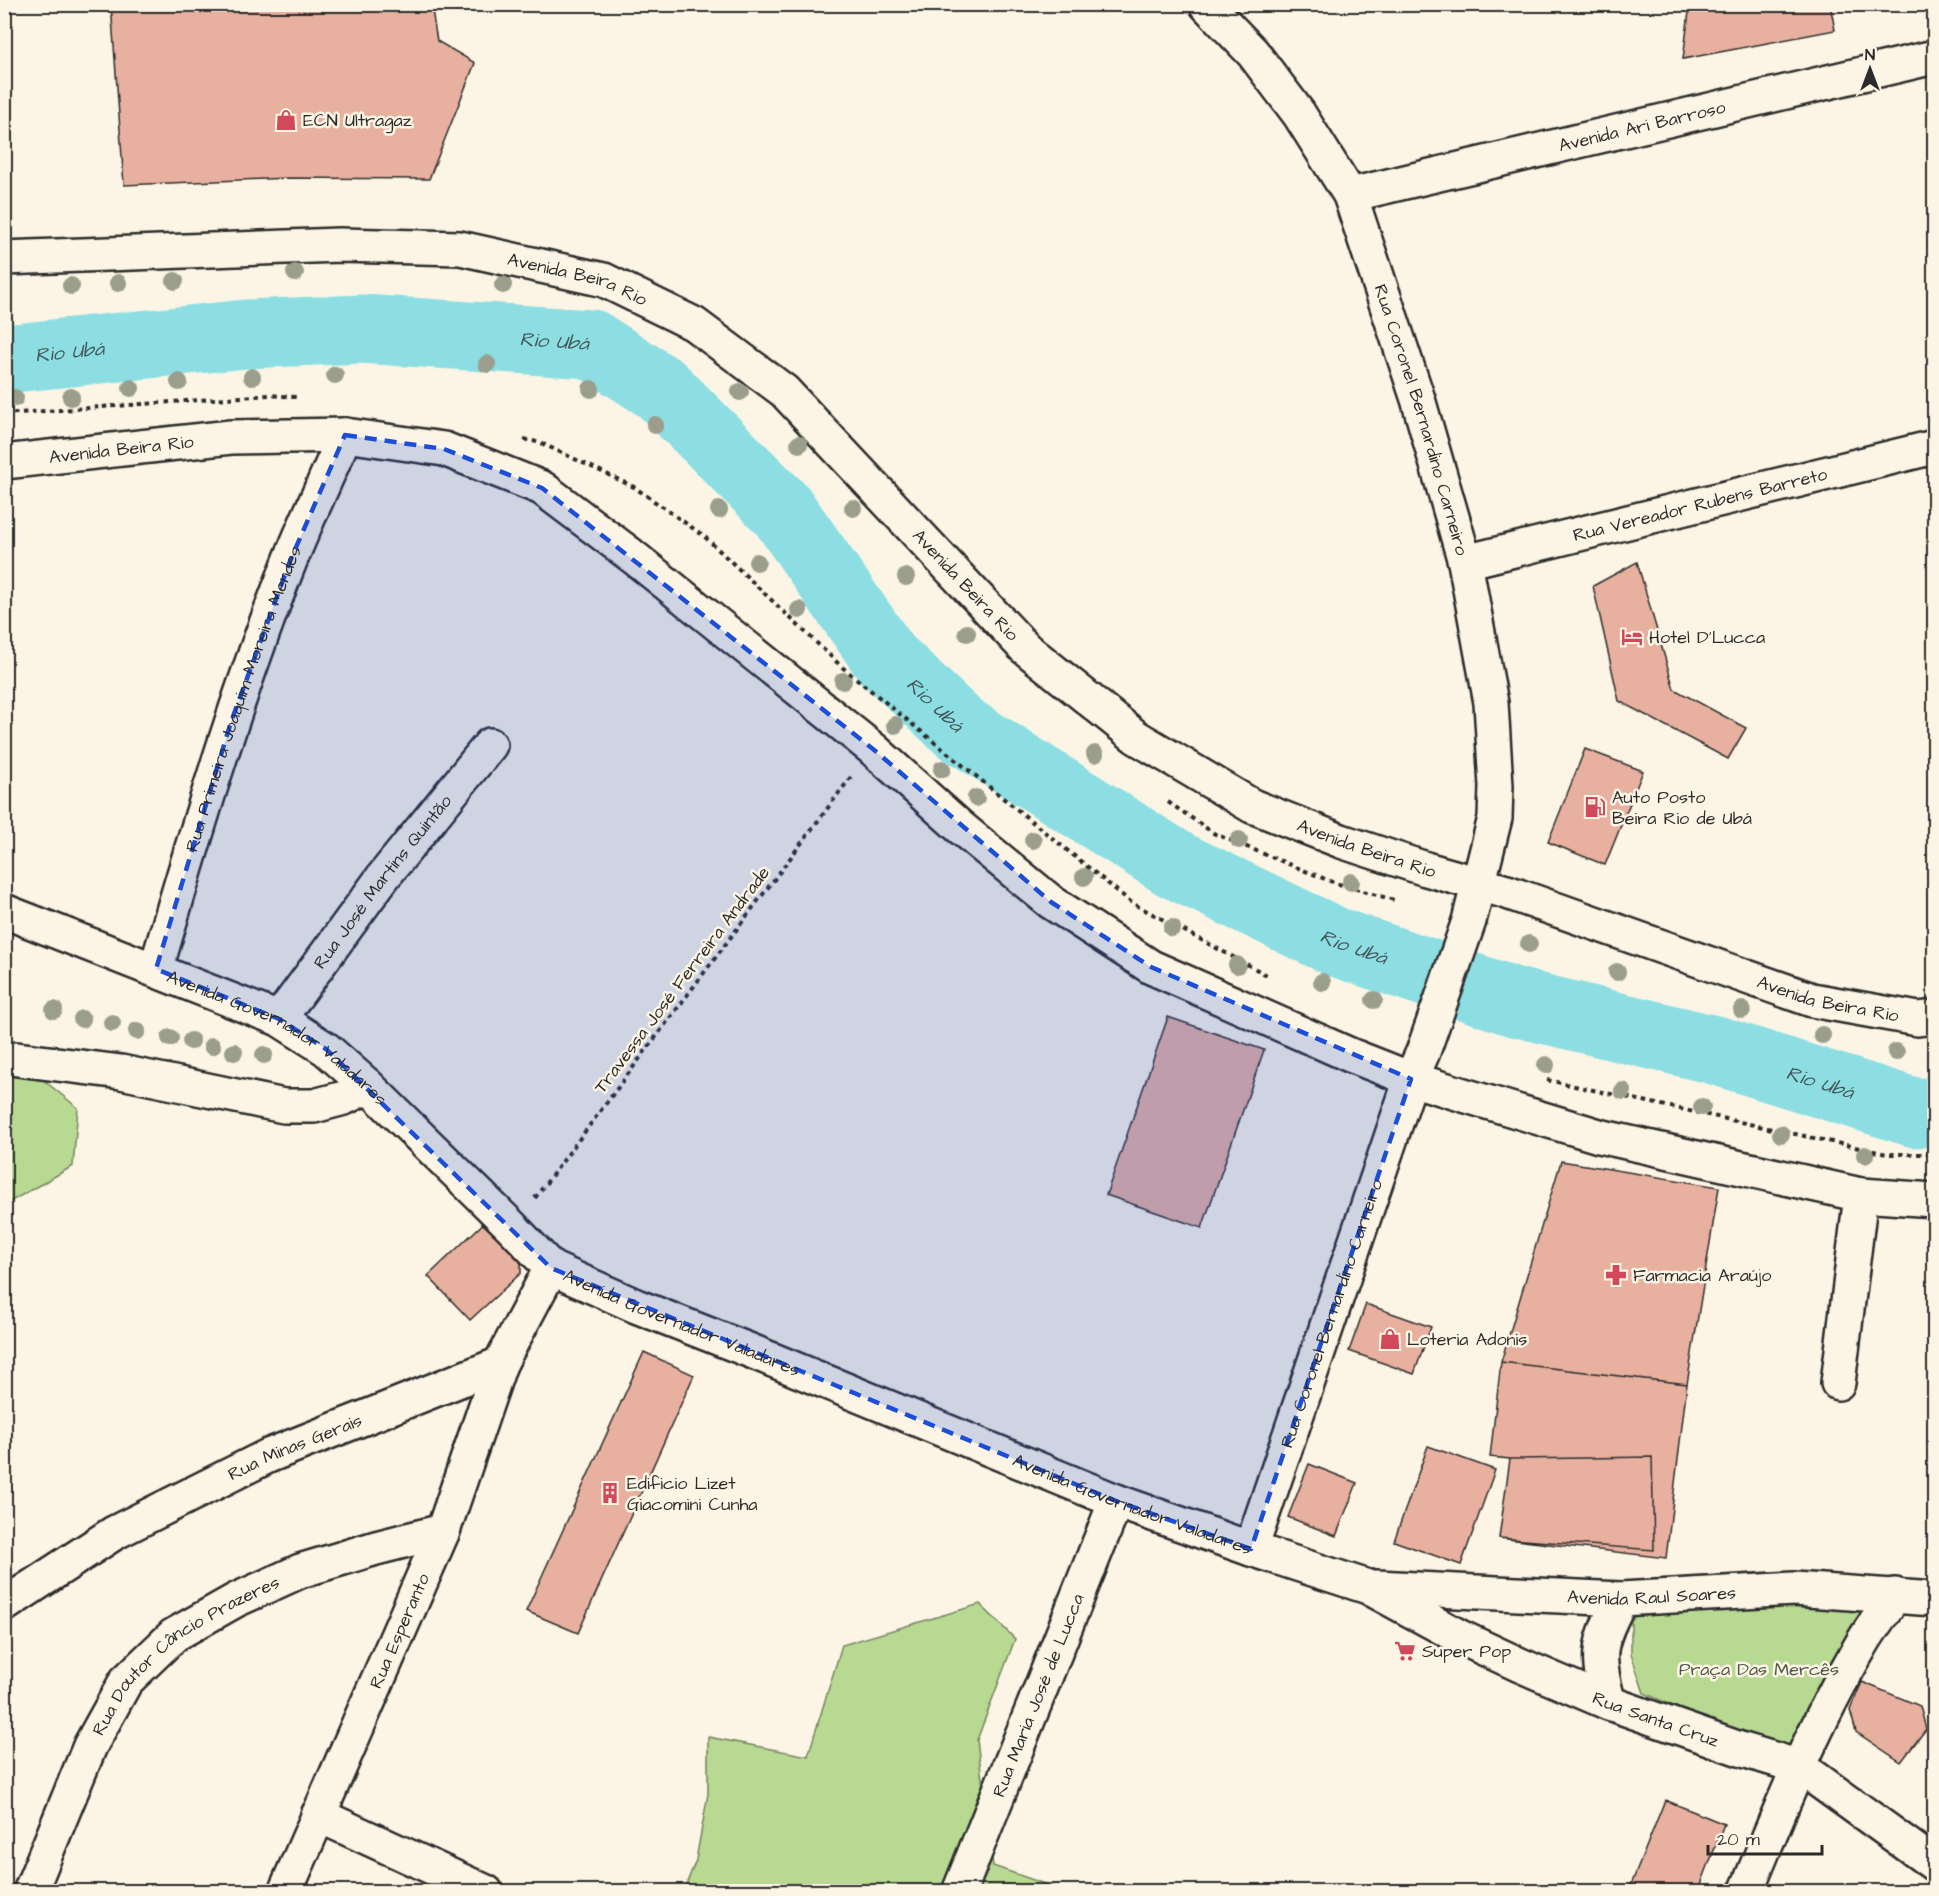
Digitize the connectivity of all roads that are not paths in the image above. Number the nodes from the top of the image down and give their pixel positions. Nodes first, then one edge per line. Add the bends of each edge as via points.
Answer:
1 (1206, 4) edge
2 (1935, 57) edge
3 (1350, 195) junction
4 (4, 258) edge
5 (345, 435) junction
6 (1935, 447) edge
7 (4, 462) edge
8 (1465, 562) junction
9 (489, 745) dead end
10 (1479, 884) junction
11 (4, 911) edge
12 (156, 969) junction
13 (1935, 1017) edge
14 (279, 1019) junction
15 (17, 1059) dead end
16 (1411, 1079) junction
17 (368, 1086) junction
18 (1861, 1195) junction
19 (1935, 1200) edge
20 (551, 1268) junction
21 (500, 1364) junction
22 (1838, 1383) dead end
23 (1116, 1501) junction
24 (442, 1531) junction
25 (1251, 1548) junction
26 (1368, 1587) junction
27 (1895, 1595) junction
28 (1621, 1599) junction
29 (1935, 1599) edge
30 (4, 1605) edge
31 (1610, 1703) junction
32 (1800, 1767) junction
33 (318, 1815) junction
34 (1935, 1864) edge
35 (30, 1892) edge
36 (285, 1892) edge
37 (486, 1892) edge
38 (959, 1892) edge
39 (1746, 1892) edge

1 - 3 street, Rua Coronel Bernardino Carneiro via 1253,53 1299,114
2 - 3 street, Avenida Ari Barroso
3 - 8 street, Rua Coronel Bernardino Carneiro via 1418,399
4 - 10 street, Avenida Beira Rio via 339,245 460,248 604,280 694,324 784,391 1025,648 1136,737 1252,806 1341,841
5 - 7 street, Avenida Beira Rio via 231,437
5 - 12 street, Rua Primeira Joaquim Moreira Mendes via 290,561 231,722
5 - 16 street, Avenida Beira Rio via 444,449 542,488 873,749 1051,902 1151,967
6 - 8 street, Rua Vereador Rubens Barreto
8 - 10 street, Rua Coronel Bernardino Carneiro via 1491,703 1496,786 1495,818
9 - 14 street, Rua José Martins Quintão via 383,877
10 - 13 street, Avenida Beira Rio via 1812,1000 1918,1019
10 - 16 street, Rua Coronel Bernardino Carneiro
11 - 12 street, Avenida Governador Valadares
12 - 14 street, Avenida Governador Valadares
14 - 17 street, Avenida Governador Valadares via 326,1049
15 - 17 street via 121,1072 284,1106 314,1106
16 - 18 street, Avenida Beira Rio via 1599,1136
16 - 25 street, Rua Coronel Bernardino Carneiro
17 - 20 street, Avenida Governador Valadares
18 - 19 street, Avenida Beira Rio
18 - 22 street
20 - 21 street
20 - 23 street, Avenida Governador Valadares
21 - 24 street, Rua Esperanto
21 - 30 street, Rua Minas Gerais via 268,1456 114,1533
23 - 25 street, Avenida Governador Valadares
23 - 38 street, Rua Maria José de Lucca
24 - 33 street, Rua Esperanto
24 - 35 street, Rua Doutor Câncio Prazeres via 300,1571 236,1600 174,1635 126,1681 90,1746
25 - 26 street, Avenida Governador Valadares
26 - 28 street, Avenida Raul Soares
26 - 31 street, Rua Santa Cruz via 1460,1637
27 - 28 street, Avenida Raul Soares via 1794,1589
27 - 29 street, Avenida Raul Soares
27 - 32 street via 1859,1647
28 - 31 street via 1599,1651 1600,1673
31 - 32 street, Rua Santa Cruz
32 - 34 street, Rua Santa Cruz
32 - 39 street
33 - 36 street, Rua Esperanto
33 - 37 street

